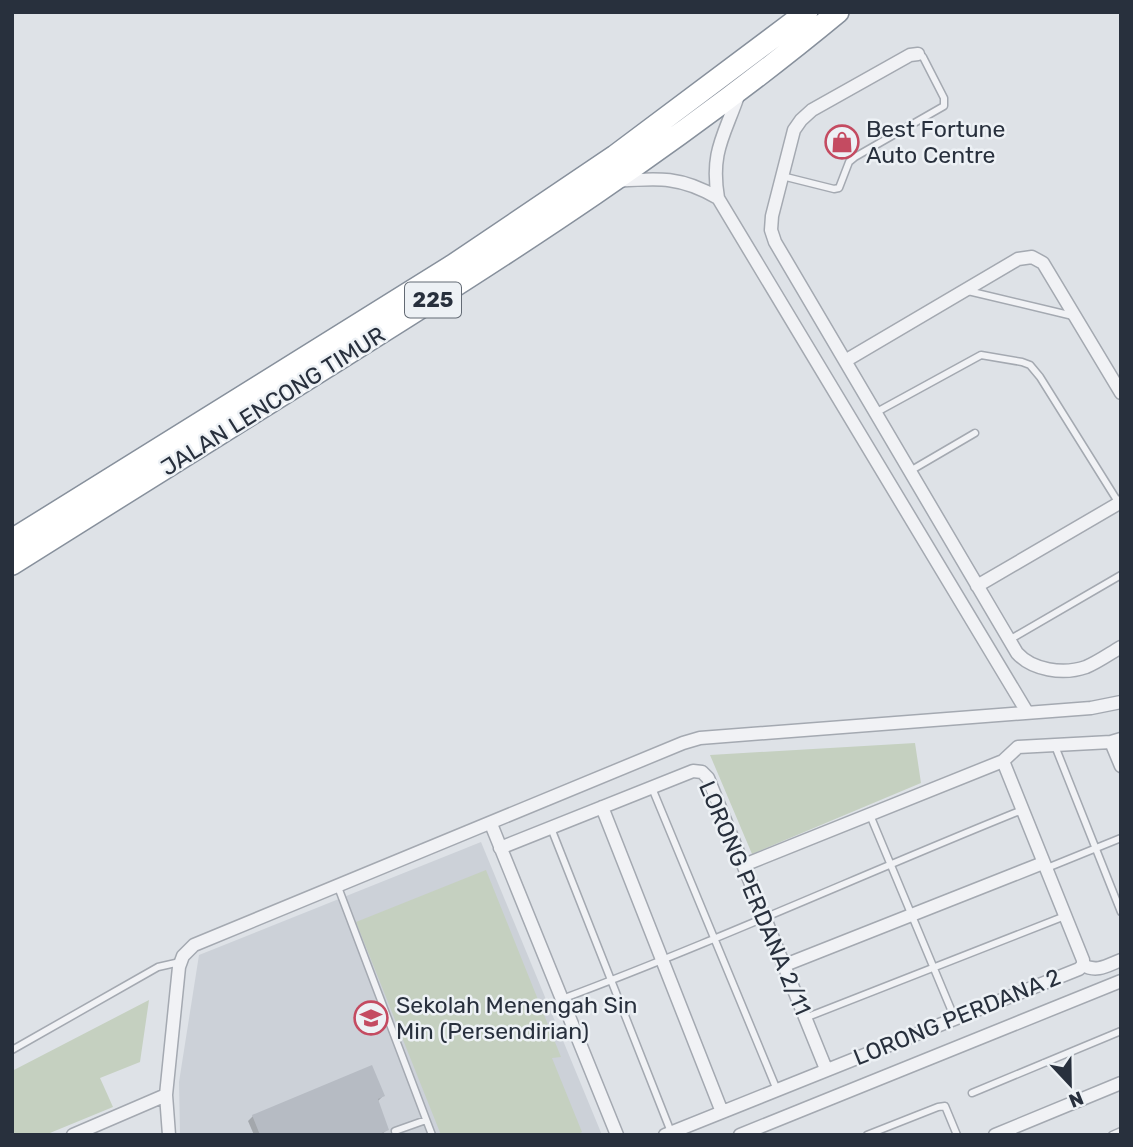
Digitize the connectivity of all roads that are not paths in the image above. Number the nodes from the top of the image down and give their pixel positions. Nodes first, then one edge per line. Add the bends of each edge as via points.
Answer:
1 (807, 12) edge
2 (838, 12) edge
3 (918, 54) joint
4 (740, 90) junction
5 (782, 176) junction
6 (615, 182) junction
7 (718, 198) junction
8 (966, 290) junction
9 (1075, 317) junction
10 (845, 361) junction
11 (1121, 393) edge
12 (875, 413) junction
13 (975, 433) dead end
14 (910, 471) junction
15 (891, 482) junction
16 (1120, 504) edge
17 (12, 540) edge
18 (12, 564) edge
19 (1121, 575) edge
20 (977, 586) junction
21 (1009, 640) junction
22 (1121, 647) edge
23 (1121, 702) edge
24 (1027, 712) junction
25 (1116, 740) edge
26 (1055, 746) junction
27 (1003, 761) junction
28 (1121, 766) edge
29 (652, 787) junction
30 (602, 807) junction
31 (1022, 810) junction
32 (870, 814) junction
33 (491, 824) junction
34 (550, 828) junction
35 (1121, 838) edge
36 (500, 848) junction
37 (1096, 848) junction
38 (891, 863) junction
39 (744, 865) junction
40 (1044, 866) junction
41 (338, 887) junction
42 (1121, 912) edge
43 (912, 915) junction
44 (1065, 916) junction
45 (765, 917) junction
46 (713, 939) junction
47 (662, 960) junction
48 (1121, 960) edge
49 (180, 962) junction
50 (785, 965) junction
51 (1083, 965) junction
52 (934, 968) junction
53 (610, 981) junction
54 (1121, 981) edge
55 (562, 999) junction
56 (805, 1018) junction
57 (955, 1019) junction
58 (1121, 1031) edge
59 (12, 1050) edge
60 (826, 1069) junction
61 (1121, 1083) edge
62 (777, 1090) junction
63 (972, 1093) dead end
64 (166, 1095) junction
65 (722, 1112) junction
66 (426, 1120) junction
67 (1121, 1131) edge
68 (396, 1133) edge
69 (614, 1134) edge
70 (668, 1134) edge
71 (73, 1135) edge
72 (169, 1135) edge
73 (387, 1135) edge
74 (432, 1135) edge
75 (740, 1135) edge
76 (867, 1135) edge
77 (957, 1135) edge
78 (995, 1135) edge
79 (1112, 1135) edge

1 - 17 highway, JALAN LENCONG TIMUR / 225 via 615,156 452,266
2 - 4 highway, JALAN LENCONG TIMUR / 225
3 - 5 street via 812,110 794,130
3 - 5 lane via 944,97 944,106 855,157 839,188
4 - 6 highway, JALAN LENCONG TIMUR / 225
4 - 7 street via 716,155
5 - 10 street via 772,216 775,242
6 - 7 street via 672,180 697,186
6 - 18 highway, JALAN LENCONG TIMUR / 225
7 - 15 street
8 - 9 lane
8 - 9 street via 1018,260 1032,257 1043,263
8 - 10 street
9 - 11 street
10 - 12 street
12 - 14 street
12 - 16 lane via 981,355 1022,362 1040,377
13 - 14 lane
14 - 15 street
14 - 20 street
15 - 24 street
16 - 20 street
19 - 21 lane
20 - 21 street
21 - 22 street via 1025,662 1059,669 1083,668
23 - 24 street
24 - 33 street via 700,738
25 - 26 street
25 - 28 street
26 - 27 street via 1018,747
26 - 37 lane
27 - 31 street, LORONG PERDANA 2
27 - 32 street
29 - 30 street, LORONG PERDANA 2/11
29 - 39 street, LORONG PERDANA 2/11 via 693,771 702,772
29 - 46 lane
30 - 34 street, LORONG PERDANA 2/11
30 - 47 street
31 - 38 lane
31 - 40 street, LORONG PERDANA 2
32 - 38 lane
32 - 39 street
33 - 36 street
33 - 41 street
34 - 36 street, LORONG PERDANA 2/11
34 - 53 lane
35 - 37 lane
36 - 55 street
37 - 40 lane
37 - 42 lane
38 - 43 lane
38 - 45 lane
39 - 45 street, LORONG PERDANA 2/11
40 - 43 street
40 - 44 street, LORONG PERDANA 2
41 - 49 street via 194,945
41 - 66 lane
43 - 50 street
43 - 52 lane
44 - 51 street, LORONG PERDANA 2
44 - 52 lane
45 - 46 lane
45 - 50 street, LORONG PERDANA 2/11
46 - 47 lane
46 - 62 lane
47 - 53 lane
47 - 65 street
48 - 51 street via 1100,969
49 - 59 lane via 158,967
49 - 64 street
50 - 56 street, LORONG PERDANA 2/11
51 - 57 street, LORONG PERDANA 2
52 - 56 lane
52 - 57 lane
53 - 55 lane
53 - 70 lane
54 - 75 street
55 - 69 street
56 - 60 street, LORONG PERDANA 2/11
57 - 60 street, LORONG PERDANA 2
58 - 63 lane
60 - 62 street, LORONG PERDANA 2
61 - 78 street
62 - 65 street, LORONG PERDANA 2
64 - 71 street
64 - 72 street
65 - 70 street, LORONG PERDANA 2
66 - 68 lane
66 - 74 lane
67 - 79 lane
68 - 73 lane
76 - 77 lane via 945,1106

